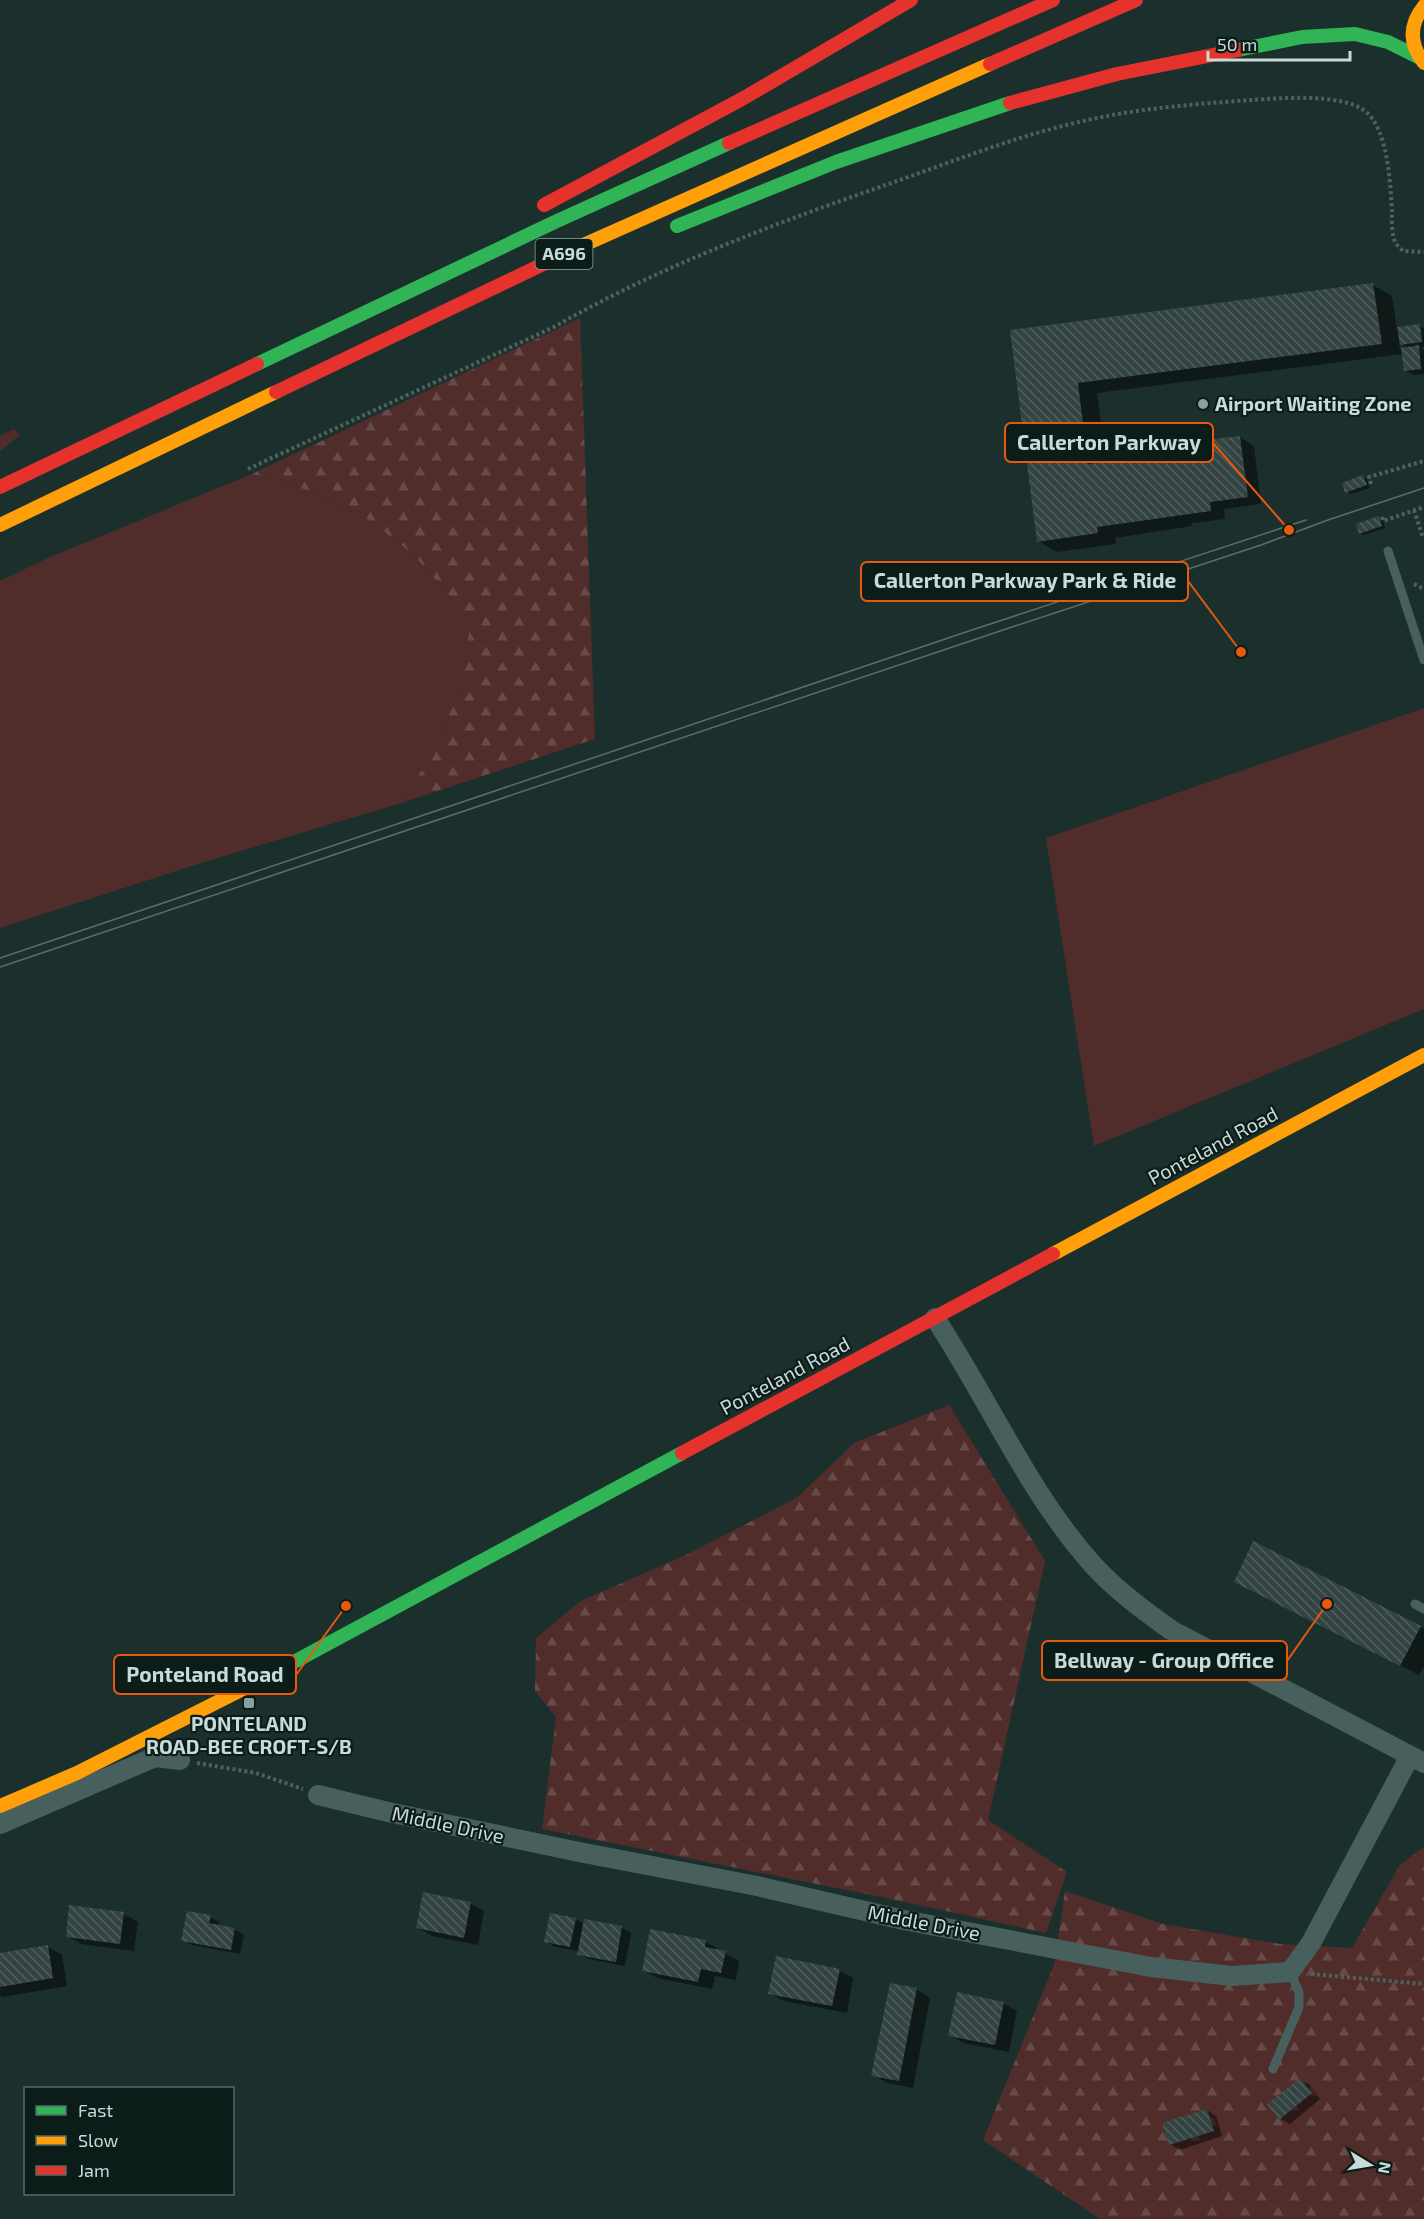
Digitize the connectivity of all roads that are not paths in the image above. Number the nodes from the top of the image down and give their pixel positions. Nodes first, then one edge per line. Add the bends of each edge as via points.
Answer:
1 (911, 0) edge
2 (1053, 0) edge
3 (1136, 0) edge
4 (1424, 6) edge
5 (1422, 61) edge
6 (534, 211) dead end
7 (663, 232) dead end
8 (354, 302) dead end
9 (477, 312) dead end
10 (332, 365) junction
11 (213, 385) junction
12 (0, 487) edge
13 (0, 525) edge
14 (1388, 551) dead end
15 (1424, 660) edge
16 (1424, 1055) edge
17 (935, 1318) junction
18 (1417, 1759) edge
19 (180, 1760) road end
20 (318, 1794) road end
21 (0, 1806) edge
22 (0, 1824) edge
23 (1290, 1972) junction
24 (1274, 2069) dead end

1 - 6 main road via 742,99
2 - 11 main road, A696 via 557,221
3 - 10 main road, A696 via 572,250
4 - 5 main road via 1416,16 1411,37
5 - 7 main road via 1388,42 1355,34 1302,37 1117,74 1003,105 836,162
8 - 11 main road
9 - 10 main road
10 - 13 main road, A696
11 - 12 main road, A696
14 - 15 lane
16 - 17 main road, Ponteland Road
17 - 18 street via 1045,1504 1094,1566 1134,1604 1171,1630
17 - 21 main road, Ponteland Road via 232,1695 77,1773
18 - 23 street
19 - 22 street via 155,1757
20 - 23 street, Middle Drive via 904,1920 1151,1967 1232,1976
23 - 24 lane via 1299,1992 1299,2007

